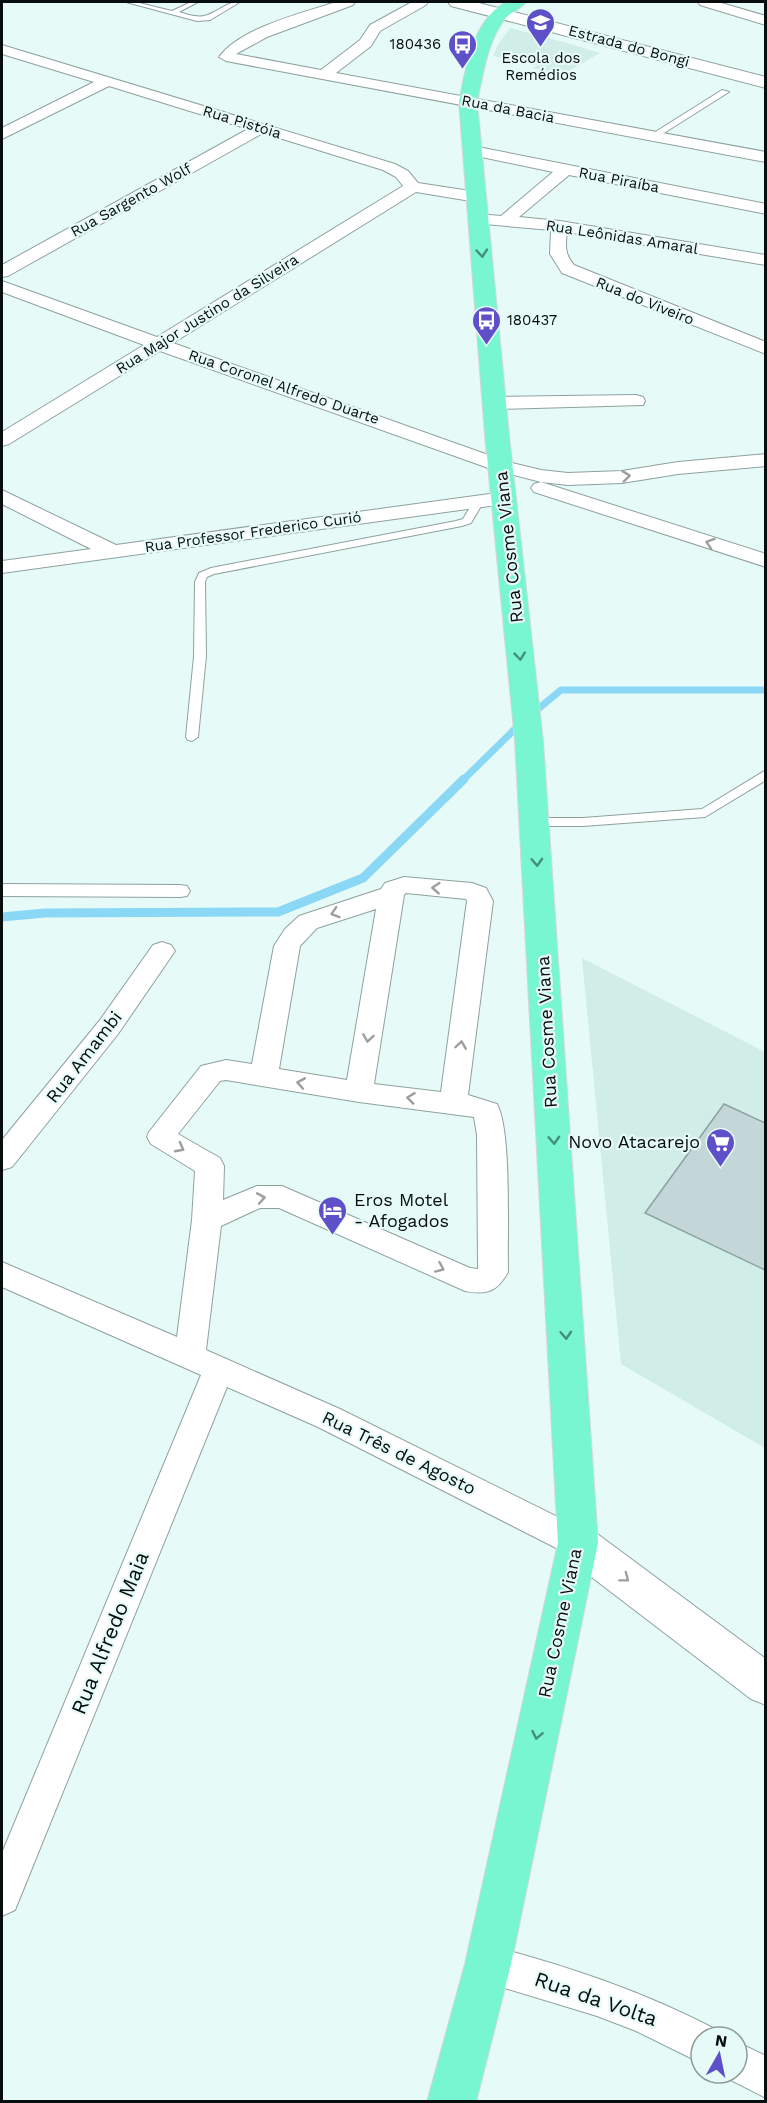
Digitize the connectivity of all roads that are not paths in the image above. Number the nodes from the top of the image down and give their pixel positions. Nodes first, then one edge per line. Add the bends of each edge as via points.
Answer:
1 (129, 2) edge
2 (154, 2) edge
3 (195, 2) edge
4 (237, 2) edge
5 (348, 2) edge
6 (421, 2) edge
7 (457, 2) edge
8 (705, 2) edge
9 (146, 6) junction
10 (509, 7) edge
11 (172, 12) junction
12 (765, 21) edge
13 (2, 49) edge
14 (322, 76) junction
15 (108, 81) junction
16 (765, 83) edge
17 (724, 92) dead end
18 (468, 102) junction
19 (261, 128) junction
20 (2, 134) edge
21 (653, 136) junction
22 (473, 151) junction
23 (765, 157) edge
24 (566, 169) junction
25 (412, 186) junction
26 (478, 208) junction
27 (765, 209) edge
28 (506, 220) junction
29 (560, 226) junction
30 (765, 260) edge
31 (2, 272) edge
32 (2, 286) edge
33 (159, 344) junction
34 (765, 349) edge
35 (636, 401) dead end
36 (495, 403) junction
37 (2, 440) edge
38 (765, 460) edge
39 (502, 481) junction
40 (561, 485) junction
41 (2, 496) edge
42 (479, 501) junction
43 (112, 551) junction
44 (765, 561) edge
45 (2, 567) edge
46 (192, 737) dead end
47 (765, 774) edge
48 (535, 822) junction
49 (2, 890) edge
50 (180, 891) dead end
51 (391, 895) junction
52 (162, 951) dead end
53 (264, 1076) junction
54 (359, 1092) junction
55 (453, 1103) junction
56 (2, 1159) edge
57 (207, 1220) junction
58 (2, 1274) edge
59 (205, 1362) junction
60 (578, 1543) junction
61 (765, 1685) edge
62 (2, 1897) edge
63 (488, 1964) junction
64 (689, 2036) edge
65 (749, 2069) edge
66 (765, 2078) edge
67 (451, 2102) edge

1 - 9 lane
2 - 9 lane
3 - 11 lane
4 - 11 lane via 202,19
5 - 14 street, Rua da Bacia via 282,25 226,56
6 - 14 street via 375,28 366,43
7 - 10 main road, Estrada do Bongi
8 - 12 street
9 - 11 lane
10 - 16 main road, Estrada do Bongi
10 - 18 main road, Rua Cosme Viana via 477,59
13 - 15 street, Rua Pistóia
14 - 18 street, Rua da Bacia
15 - 19 street, Rua Pistóia
15 - 20 street
17 - 21 lane
18 - 21 street, Rua da Bacia
18 - 22 main road, Rua Cosme Viana
19 - 25 street, Rua Pistóia via 389,167
19 - 31 street, Rua Sargento Wolf
21 - 23 street, Rua da Bacia
22 - 24 street, Rua Piraíba
22 - 26 main road, Rua Cosme Viana
24 - 27 street, Rua Piraíba
24 - 28 street
25 - 26 street
25 - 33 street, Rua Major Justino da Silveira
26 - 28 street, Rua Leônidas Amaral
26 -> 36 main road, Rua Cosme Viana
28 - 29 street, Rua Leônidas Amaral
29 - 30 street, Rua Leônidas Amaral
29 - 34 street, Rua do Viveiro via 555,249 568,268
32 - 33 street, Rua Coronel Alfredo Duarte
33 - 37 street, Rua Major Justino da Silveira
33 - 39 street, Rua Coronel Alfredo Duarte via 447,445
35 - 36 street
36 - 39 main road, Rua Cosme Viana
40 -> 38 street, Rua Professor Frederico Curió
39 - 40 street, Rua Professor Frederico Curió
39 - 42 street, Rua Professor Frederico Curió
39 -> 48 main road, Rua Cosme Viana
44 -> 40 street
41 - 43 street
42 - 43 street, Rua Professor Frederico Curió
42 - 46 lane via 467,521 458,525 203,575
43 - 45 street, Rua Professor Frederico Curió
47 - 48 lane via 705,813
48 -> 60 main road, Rua Cosme Viana
49 - 50 street
51 -> 53 street via 308,922 294,935 287,946
51 -> 54 street
55 -> 51 street via 480,901 472,891 404,885
52 - 56 street, Rua Amambi via 109,1027
54 -> 53 street
53 -> 57 street, Rua Alfredo Maia via 226,1070 211,1073 162,1132 164,1140 210,1166
55 -> 54 street
57 -> 55 street via 257,1197 282,1197 465,1279 490,1279 491,1135 487,1111
57 - 59 street, Rua Alfredo Maia
58 - 59 street, Rua Três de Agosto
59 - 60 street, Rua Três de Agosto via 329,1418
59 - 62 street, Rua Alfredo Maia
60 -> 61 main road, Rua Três de Agosto
60 -> 63 main road, Rua Cosme Viana
63 - 64 street, Rua da Volta via 576,1988
63 - 67 main road, Rua Cosme Viana
65 - 66 street

